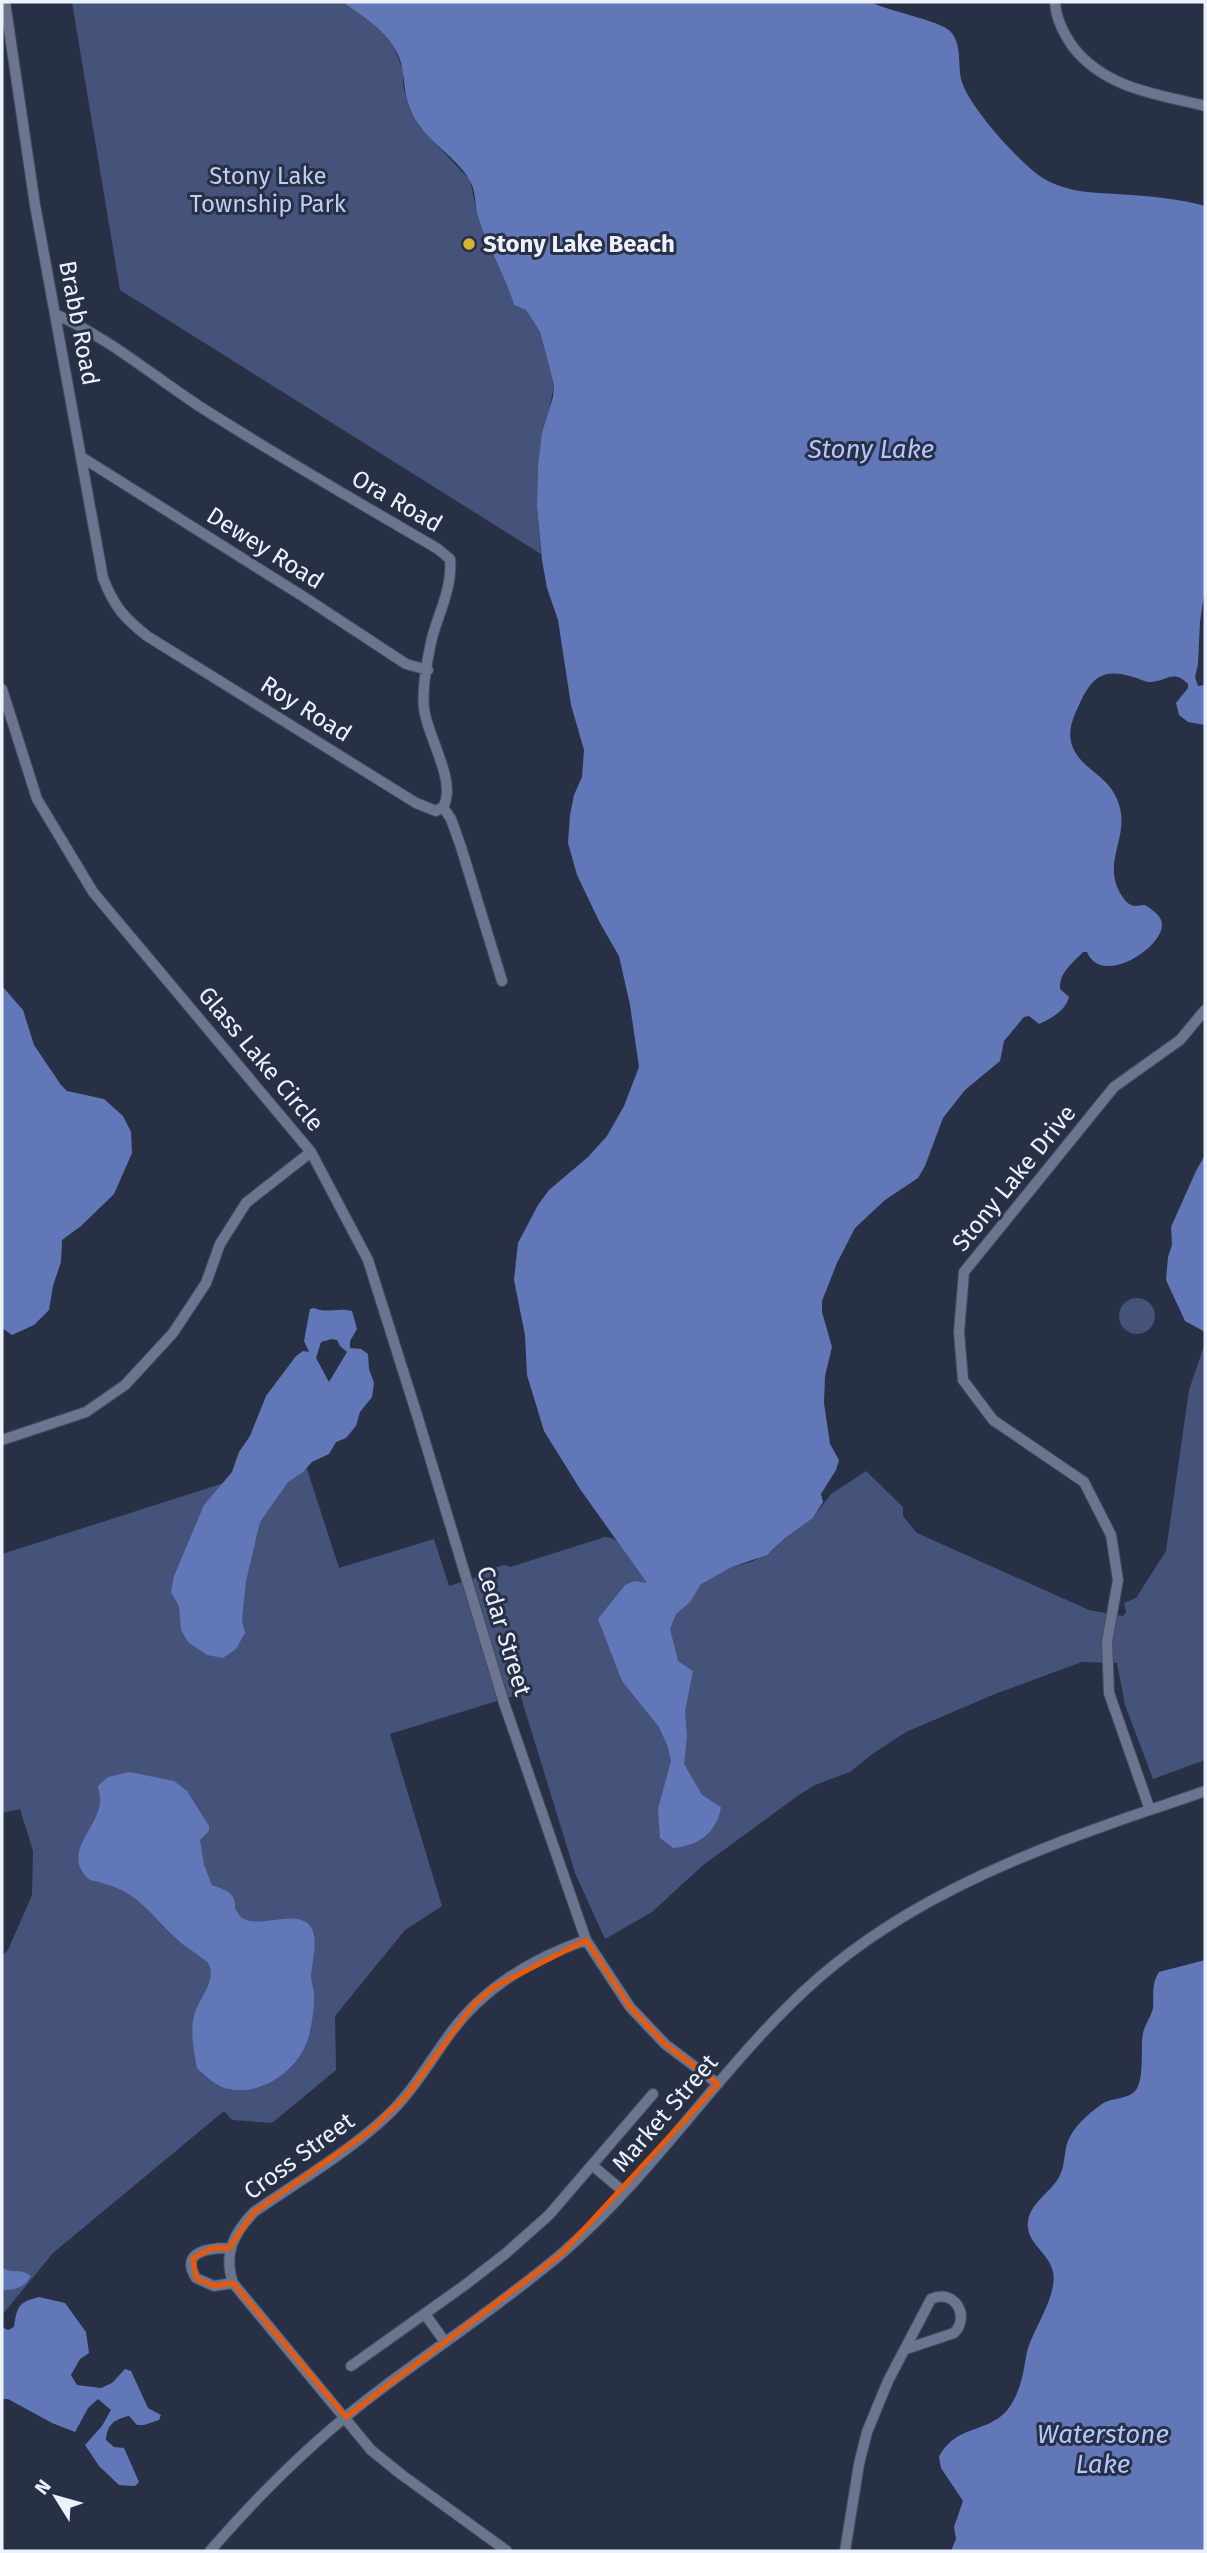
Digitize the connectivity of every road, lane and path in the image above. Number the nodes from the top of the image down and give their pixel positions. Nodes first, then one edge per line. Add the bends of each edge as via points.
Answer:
1 (5, 2) edge
2 (1055, 2) edge
3 (1205, 106) edge
4 (55, 314) junction
5 (83, 458) junction
6 (147, 636) joint
7 (428, 670) junction
8 (2, 689) edge
9 (443, 807) junction
10 (502, 981) dead end
11 (1205, 1010) edge
12 (311, 1152) junction
13 (2, 1440) edge
14 (1205, 1791) edge
15 (1150, 1810) junction
16 (586, 1940) junction
17 (718, 2084) junction
18 (653, 2094) dead end
19 (592, 2165) junction
20 (624, 2192) junction
21 (229, 2249) junction
22 (233, 2283) junction
23 (425, 2314) junction
24 (445, 2342) junction
25 (906, 2349) junction
26 (351, 2366) dead end
27 (346, 2417) junction
28 (210, 2551) edge
29 (507, 2551) edge
30 (845, 2551) edge

1 - 4 street, Brabb Road
2 - 3 street via 1063,34 1082,58 1113,80
4 - 5 street, Brabb Road
4 - 7 street, Ora Road via 80,325 201,407 450,559 452,573 431,640
5 - 6 street, Brabb Road via 103,578 120,612
5 - 7 street, Dewey Road via 397,659
6 - 9 street, Roy Road via 416,803 436,811
7 - 9 street, Ora Road via 424,709 441,762 447,794
8 - 12 street, Glass Lake Circle via 37,799 93,892
9 - 10 street, Ora Road via 461,847
11 - 15 street, Stony Lake Drive via 1180,1040 1114,1087 964,1272 959,1332 963,1380 993,1420 1084,1482 1111,1535 1118,1580 1107,1642 1109,1693
12 - 13 street, Glass Lake Circle via 246,1203 220,1244 206,1283 173,1334 125,1385 86,1412
12 - 16 street, Cedar Street via 368,1260 504,1703
14 - 15 street, Market Street
15 - 17 street, Market Street via 986,1872 888,1927 804,1992
16 - 17 street, Cedar Street via 630,2007 665,2044
16 - 21 street, Cross Street via 524,1968 473,2005 392,2111 254,2212
17 - 20 street, Market Street
18 - 19 street
19 - 20 street
19 - 23 street via 549,2215
20 - 24 street, Market Street via 561,2253
21 - 22 street
21 - 22 street via 197,2253 192,2267 196,2278 214,2286
22 - 27 street
23 - 24 street
23 - 26 street
24 - 27 street, Market Street
25 - 25 street via 931,2299 941,2295 957,2304 961,2311 954,2333
25 - 30 street via 867,2432
27 - 28 street, Market Street via 283,2472
27 - 29 street via 370,2450

